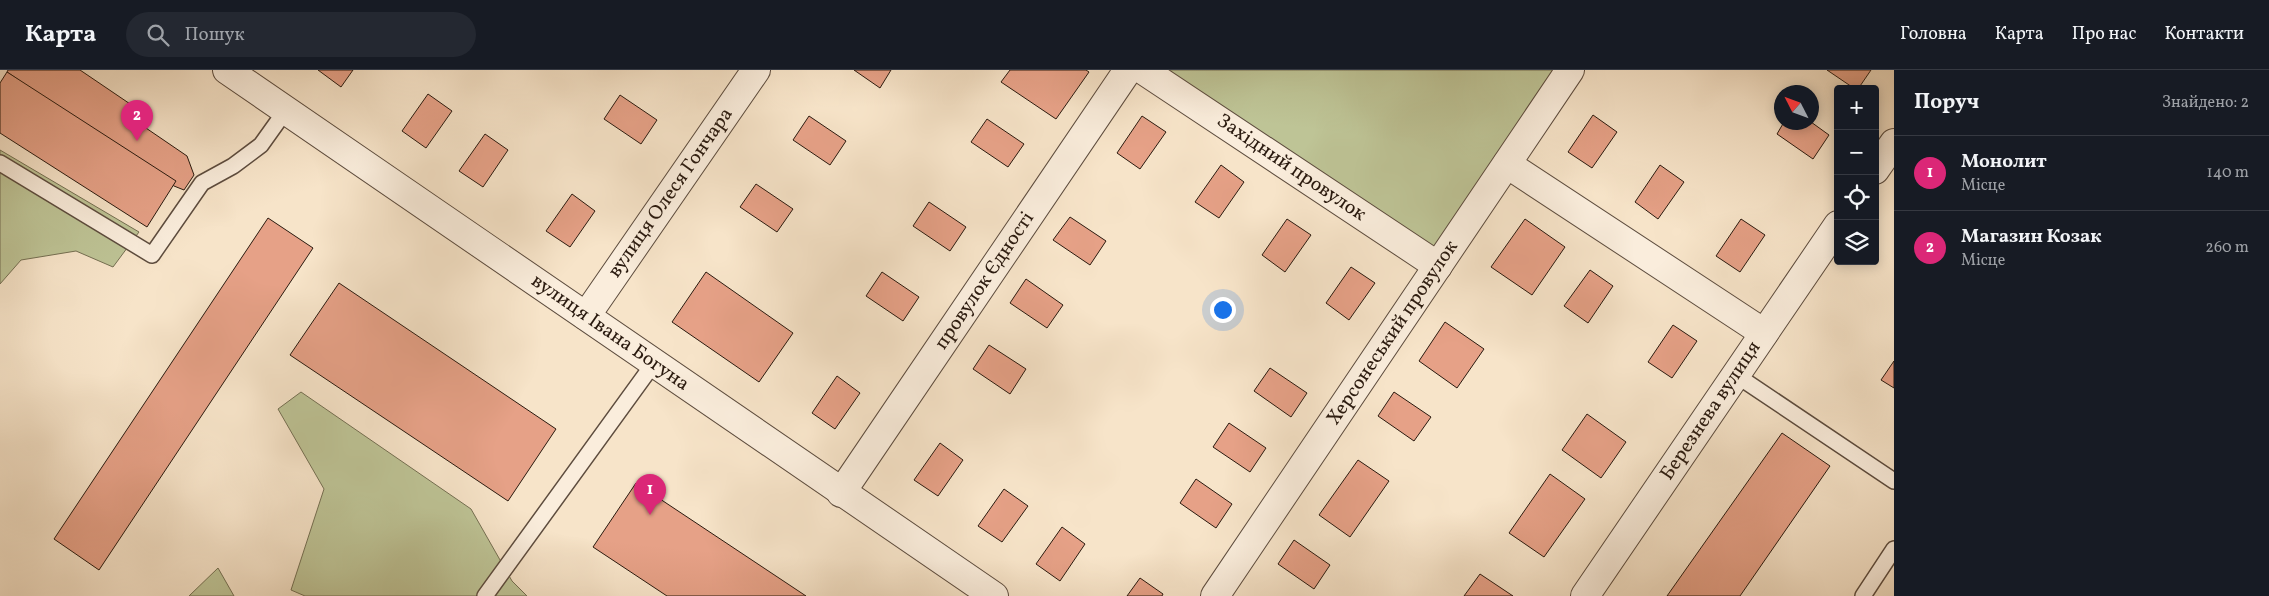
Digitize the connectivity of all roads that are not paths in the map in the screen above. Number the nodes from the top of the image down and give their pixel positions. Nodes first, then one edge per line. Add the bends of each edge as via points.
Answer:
1 (756, 70) edge
2 (1128, 70) edge
3 (1143, 70) edge
4 (1570, 70) edge
5 (245, 75) edge
6 (286, 110) junction
7 (1894, 143) edge
8 (0, 163) edge
9 (1507, 164) junction
10 (1879, 164) edge
11 (1834, 231) edge
12 (1438, 266) junction
13 (586, 316) junction
14 (1764, 333) junction
15 (654, 363) junction
16 (1736, 375) junction
17 (1894, 481) edge
18 (841, 493) junction
19 (1894, 549) edge
20 (485, 596) edge
21 (994, 596) edge
22 (1215, 596) edge
23 (1584, 596) edge
24 (1863, 596) edge

1 - 13 street, вулиця Олеся Гончара
2 - 18 street, провулок Єдності
3 - 12 street, Західний провулок
4 - 9 street, Херсонеський провулок
5 - 6 street, вулиця Івана Богуна
6 - 8 lane via 261,145 202,183 152,255
6 - 13 street, вулиця Івана Богуна
7 - 10 street
9 - 12 street, Херсонеський провулок
9 - 14 street
11 - 14 street, Березнева вулиця
12 - 22 street, Херсонеський провулок
13 - 15 street, вулиця Івана Богуна
14 - 16 street, Березнева вулиця
15 - 18 street, вулиця Івана Богуна
15 - 20 lane
16 - 17 lane
16 - 23 street, Березнева вулиця
18 - 21 street, вулиця Івана Богуна
19 - 24 lane

